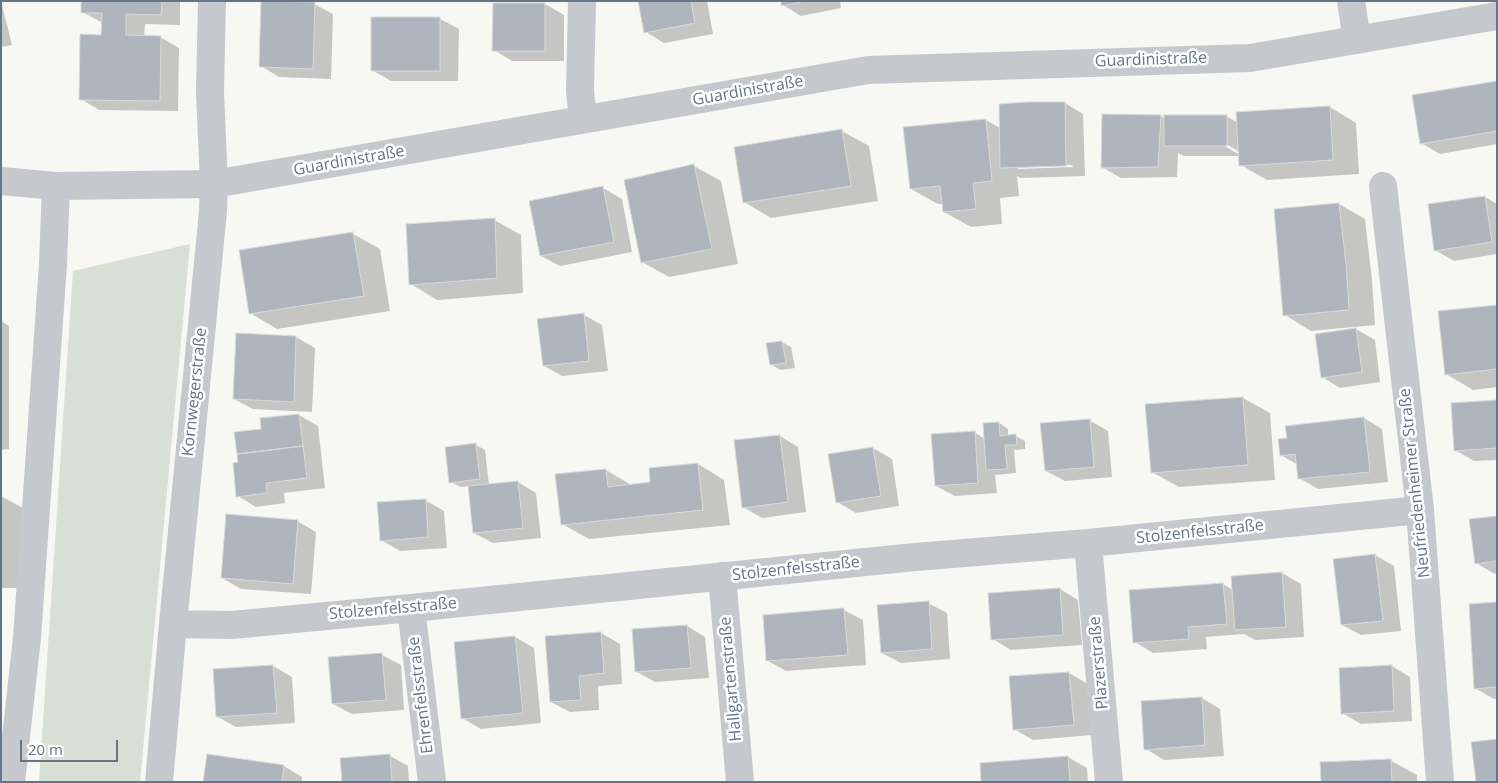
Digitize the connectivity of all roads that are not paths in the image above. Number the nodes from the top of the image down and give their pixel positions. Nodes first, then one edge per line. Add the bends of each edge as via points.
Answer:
1 (212, 1) edge
2 (582, 1) edge
3 (1351, 1) edge
4 (1497, 16) edge
5 (1357, 40) junction
6 (583, 119) junction
7 (1, 181) edge
8 (214, 184) junction
9 (56, 186) junction
10 (1382, 186) dead end
11 (1420, 510) junction
12 (1088, 543) junction
13 (722, 576) junction
14 (411, 608) junction
15 (173, 624) junction
16 (11, 782) edge
17 (159, 782) edge
18 (432, 782) edge
19 (740, 782) edge
20 (1109, 782) edge
21 (1440, 782) edge

1 - 8 street, Kornwegerstraße via 210,92
2 - 6 street via 580,91
3 - 5 street
4 - 5 street, Guardinistraße
5 - 6 street, Guardinistraße via 1250,58 868,70
6 - 8 street, Guardinistraße
7 - 9 street, Guardinistraße
8 - 9 street, Guardinistraße
8 - 15 street, Kornwegerstraße
9 - 16 street via 27,638
10 - 11 street, Neufriedenheimer Straße
11 - 12 street, Stolzenfelsstraße
11 - 21 street, Neufriedenheimer Straße
12 - 13 street, Stolzenfelsstraße
12 - 20 street, Plazerstraße
13 - 14 street, Stolzenfelsstraße
13 - 19 street, Hallgartenstraße
14 - 15 street, Stolzenfelsstraße via 232,625
14 - 18 street, Ehrenfelsstraße
15 - 17 street, Kornwegerstraße

